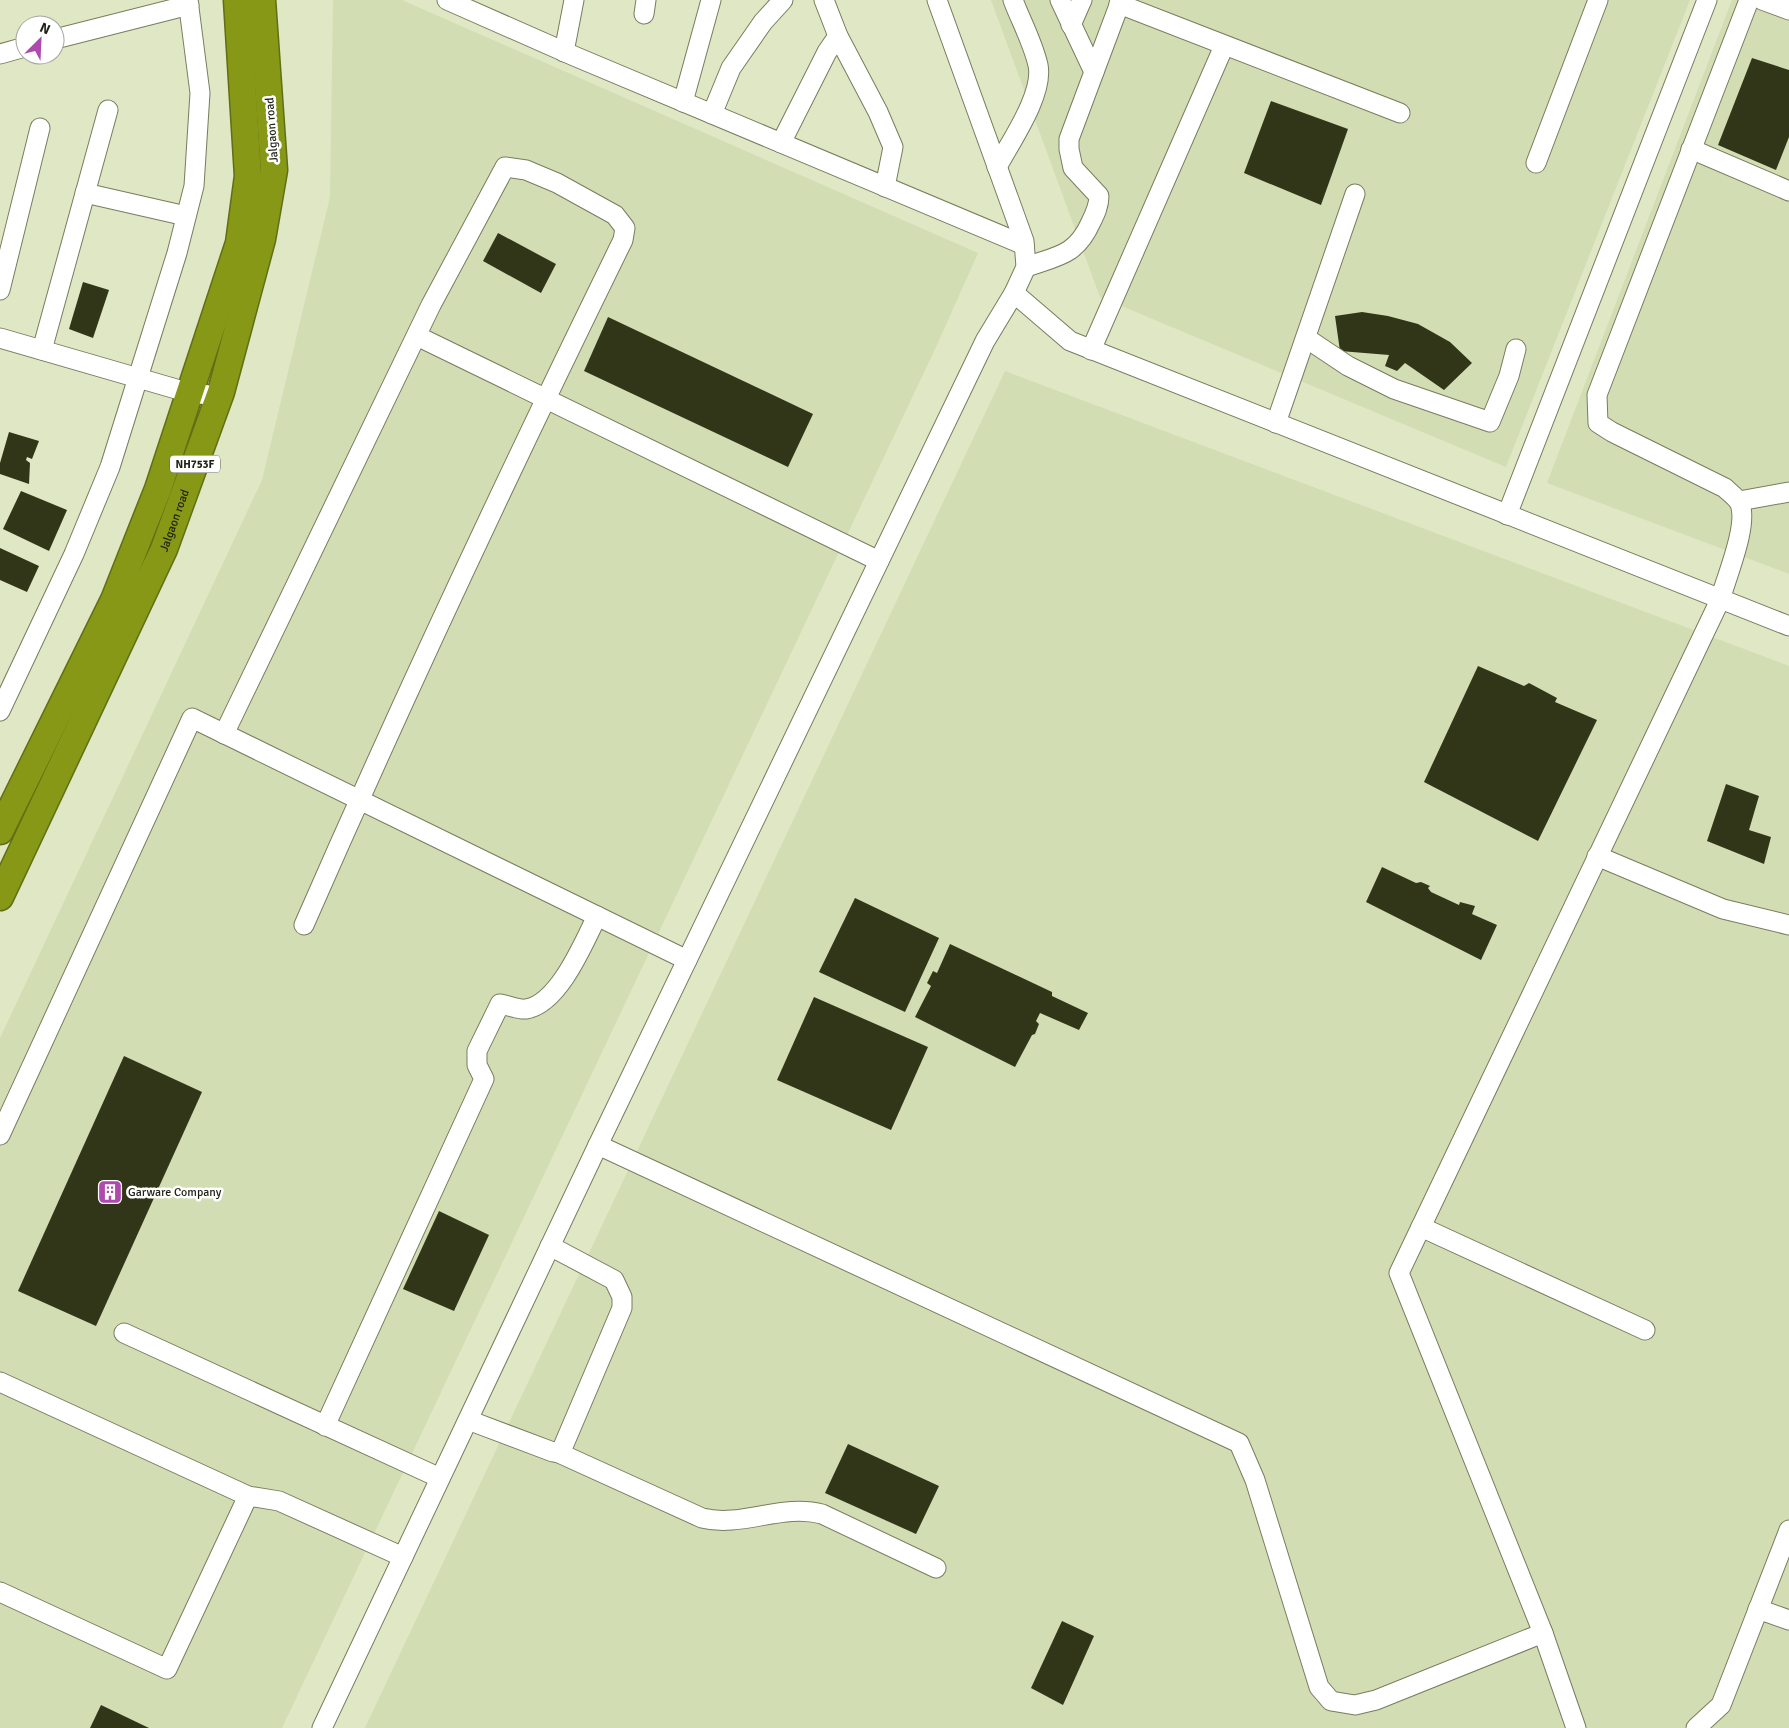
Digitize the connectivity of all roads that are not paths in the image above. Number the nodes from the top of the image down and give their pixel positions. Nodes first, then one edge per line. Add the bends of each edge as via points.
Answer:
1 (237, 0) edge
2 (262, 0) edge
3 (447, 0) edge
4 (574, 0) edge
5 (711, 0) edge
6 (783, 0) edge
7 (824, 0) edge
8 (937, 0) edge
9 (1013, 0) edge
10 (1060, 0) edge
11 (1082, 0) edge
12 (1598, 0) edge
13 (1707, 0) edge
14 (1748, 0) edge
15 (1762, 0) edge
16 (189, 2) edge
17 (1120, 2) edge
18 (1789, 10) edge
19 (1071, 25) junction
20 (65, 36) edge
21 (838, 36) junction
22 (1224, 46) junction
23 (15, 50) edge
24 (564, 52) junction
25 (0, 54) edge
26 (1094, 72) junction
27 (683, 102) junction
28 (108, 110) dead end
29 (1400, 113) dead end
30 (712, 114) junction
31 (40, 128) dead end
32 (781, 143) junction
33 (1691, 149) junction
34 (1536, 163) dead end
35 (997, 167) junction
36 (885, 187) junction
37 (1789, 190) edge
38 (85, 193) junction
39 (1356, 194) dead end
40 (186, 216) junction
41 (1024, 245) junction
42 (1026, 266) junction
43 (0, 290) edge
44 (1014, 293) junction
45 (416, 336) junction
46 (0, 338) edge
47 (1306, 338) junction
48 (1516, 349) dead end
49 (42, 350) junction
50 (1092, 350) junction
51 (138, 377) junction
52 (190, 393) junction
53 (220, 396) junction
54 (545, 399) junction
55 (1276, 423) junction
56 (1789, 492) edge
57 (1739, 501) junction
58 (1507, 515) junction
59 (880, 561) junction
60 (1720, 600) junction
61 (1789, 626) edge
62 (0, 711) edge
63 (224, 734) junction
64 (359, 799) junction
65 (0, 831) edge
66 (1597, 856) junction
67 (0, 897) edge
68 (597, 916) junction
69 (304, 925) dead end
70 (1789, 925) edge
71 (687, 960) junction
72 (0, 1135) edge
73 (598, 1145) junction
74 (1421, 1227) junction
75 (550, 1246) junction
76 (1644, 1330) dead end
77 (124, 1333) dead end
78 (0, 1382) edge
79 (468, 1420) junction
80 (325, 1426) junction
81 (559, 1452) junction
82 (440, 1478) junction
83 (248, 1496) junction
84 (1789, 1530) edge
85 (403, 1557) junction
86 (936, 1568) dead end
87 (0, 1592) edge
88 (1758, 1609) junction
89 (1789, 1620) edge
90 (1543, 1633) junction
91 (322, 1728) edge
92 (1576, 1728) edge
93 (1696, 1728) edge

1 - 52 highway, Jalgaon road / NH753F via 248,176 239,242
2 - 53 highway, Jalgaon road / NH753F via 274,170 262,239
3 - 24 street
4 - 24 street
5 - 27 street
6 - 30 street via 763,22 731,68
7 - 21 street
8 - 35 street
9 - 35 street via 1038,66 1038,81 1033,98
10 - 19 street
11 - 19 street
12 - 34 street
13 - 58 street
14 - 33 street
15 - 18 street
16 - 20 street
16 - 40 street via 200,93 194,186
17 - 22 street
17 - 26 street
19 - 26 street
21 - 32 street
21 - 36 street via 893,147
22 - 29 street
22 - 50 street
23 - 25 street
24 - 27 street
26 - 42 street via 1069,139 1069,149 1073,168 1099,196 1099,204 1077,246 1066,253
27 - 30 street
28 - 38 street
30 - 32 street
31 - 43 street
32 - 36 street
33 - 37 street
33 - 57 street via 1596,395 1596,411 1598,423 1612,432 1725,488
35 - 41 street
36 - 41 street
38 - 40 street
38 - 49 street
39 - 47 street
40 - 51 street via 178,253
41 - 42 street
42 - 44 street
44 - 50 street via 1070,342
44 - 59 street via 986,341
45 - 54 street
45 - 54 street via 505,167 526,170 557,183 615,215 625,228 623,240
45 - 63 street
46 - 49 street
47 - 48 street via 1348,366 1394,389 1490,422
47 - 55 street
49 - 51 street
50 - 55 street
51 - 52 street
51 - 62 street via 110,467 74,554
52 - 53 street
52 - 65 highway, Jalgaon road / NH753F via 158,489 114,600
53 - 67 highway, Jalgaon road / NH753F via 164,549
54 - 59 street
54 - 64 street
55 - 58 street
56 - 57 street
57 - 60 street via 1743,515
58 - 60 street
59 - 71 street
60 - 61 street
60 - 66 street
63 - 64 street
63 - 72 street via 192,718
64 - 68 street
64 - 69 street
66 - 70 street via 1723,909
66 - 74 street
68 - 71 street
68 - 80 street via 568,973 549,997 527,1008 500,1004 477,1051 477,1065 484,1079
71 - 73 street
73 - 75 street
73 - 90 street via 1239,1443 1255,1480 1320,1686 1331,1701 1355,1705 1376,1700
74 - 76 street
74 - 90 street via 1399,1273
75 - 79 street
75 - 81 street via 614,1280 622,1297 622,1308
77 - 80 street
78 - 83 street
79 - 81 street
79 - 82 street
80 - 82 street
81 - 86 street via 702,1518 716,1522 731,1521 807,1510 822,1514
82 - 85 street
83 - 85 street via 279,1501
83 - 87 street via 167,1669
84 - 88 street
85 - 91 street
88 - 89 street
88 - 93 street via 1721,1705
90 - 92 street

